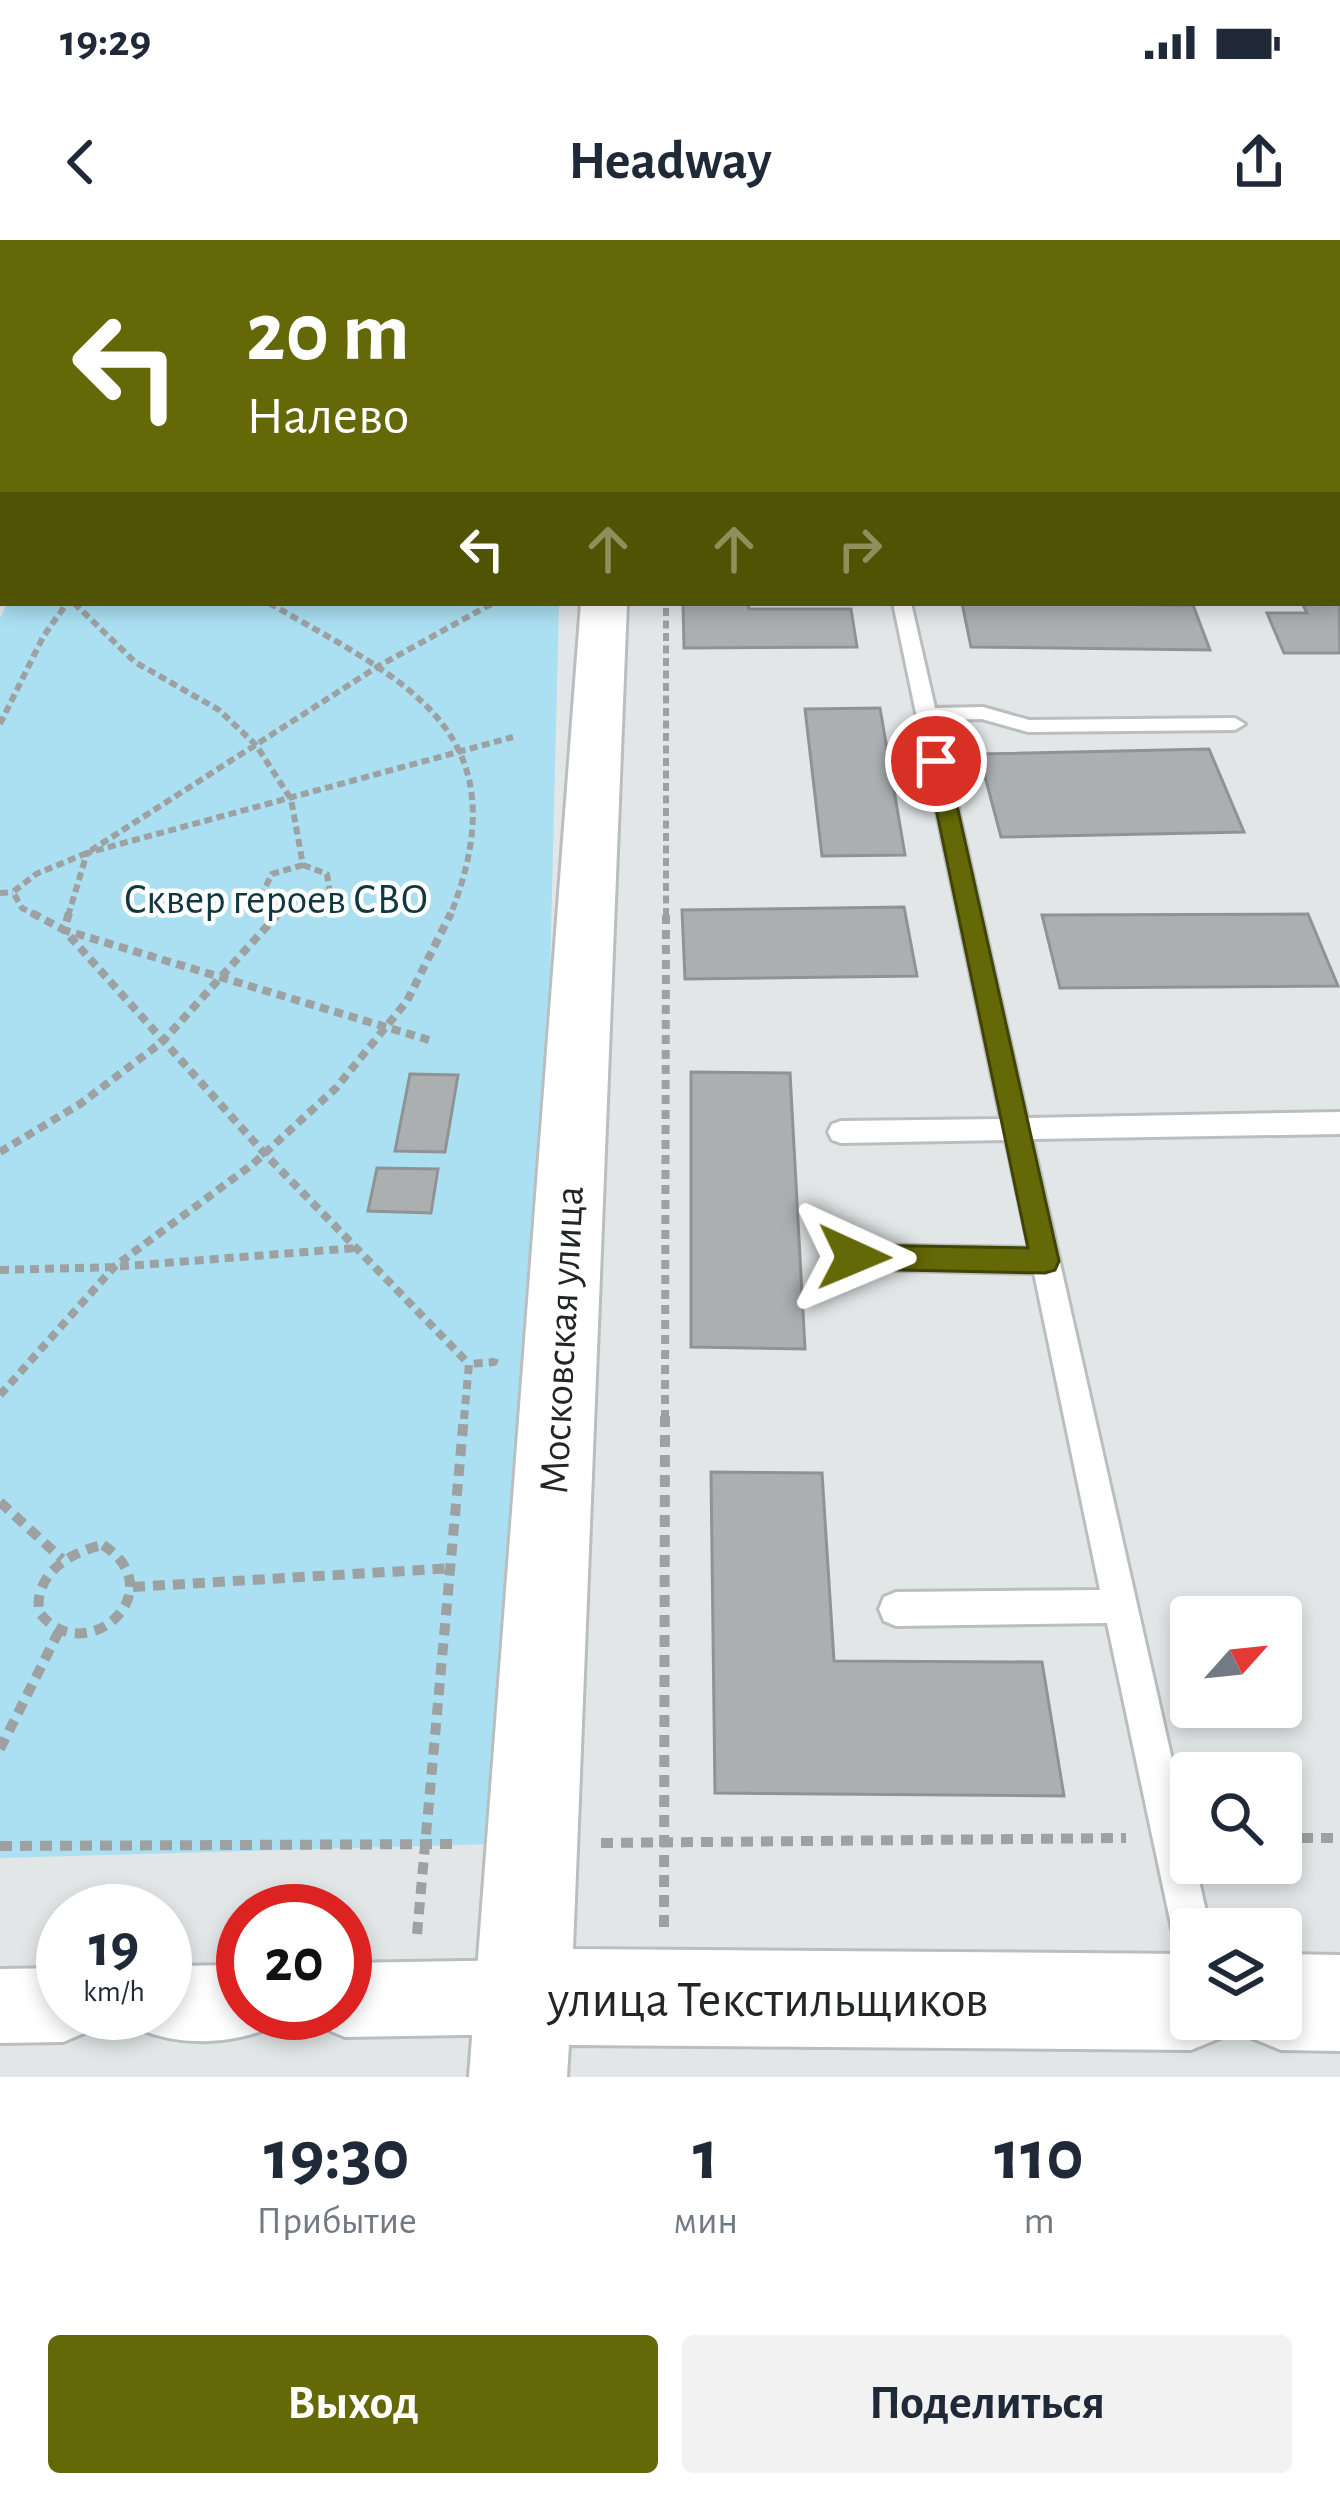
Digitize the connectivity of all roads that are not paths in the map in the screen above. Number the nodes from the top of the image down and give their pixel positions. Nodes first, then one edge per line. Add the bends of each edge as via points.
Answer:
1 (604, 606) edge
2 (903, 606) edge
3 (926, 714) junction
4 (1235, 724) dead end
5 (1340, 1123) edge
6 (841, 1132) dead end
7 (1017, 1132) junction
8 (854, 1257) dead end
9 (1045, 1261) junction
10 (1121, 1606) junction
11 (896, 1609) dead end
12 (1186, 1908) edge
13 (378, 2000) edge
14 (1170, 2002) edge
15 (1302, 2002) edge
16 (1340, 2003) edge
17 (36, 2005) edge
18 (0, 2006) edge
19 (519, 2037) edge

1 - 19 street, Московская улица
2 - 3 lane
3 - 4 lane via 983,713 1028,726
3 - 7 lane
5 - 7 lane
6 - 7 lane
7 - 9 lane
8 - 9 lane
9 - 10 lane
10 - 11 lane
10 - 12 lane
13 - 19 street, улица Текстильщиков
14 - 19 street, улица Текстильщиков via 664,1996
15 - 16 street
17 - 18 street

